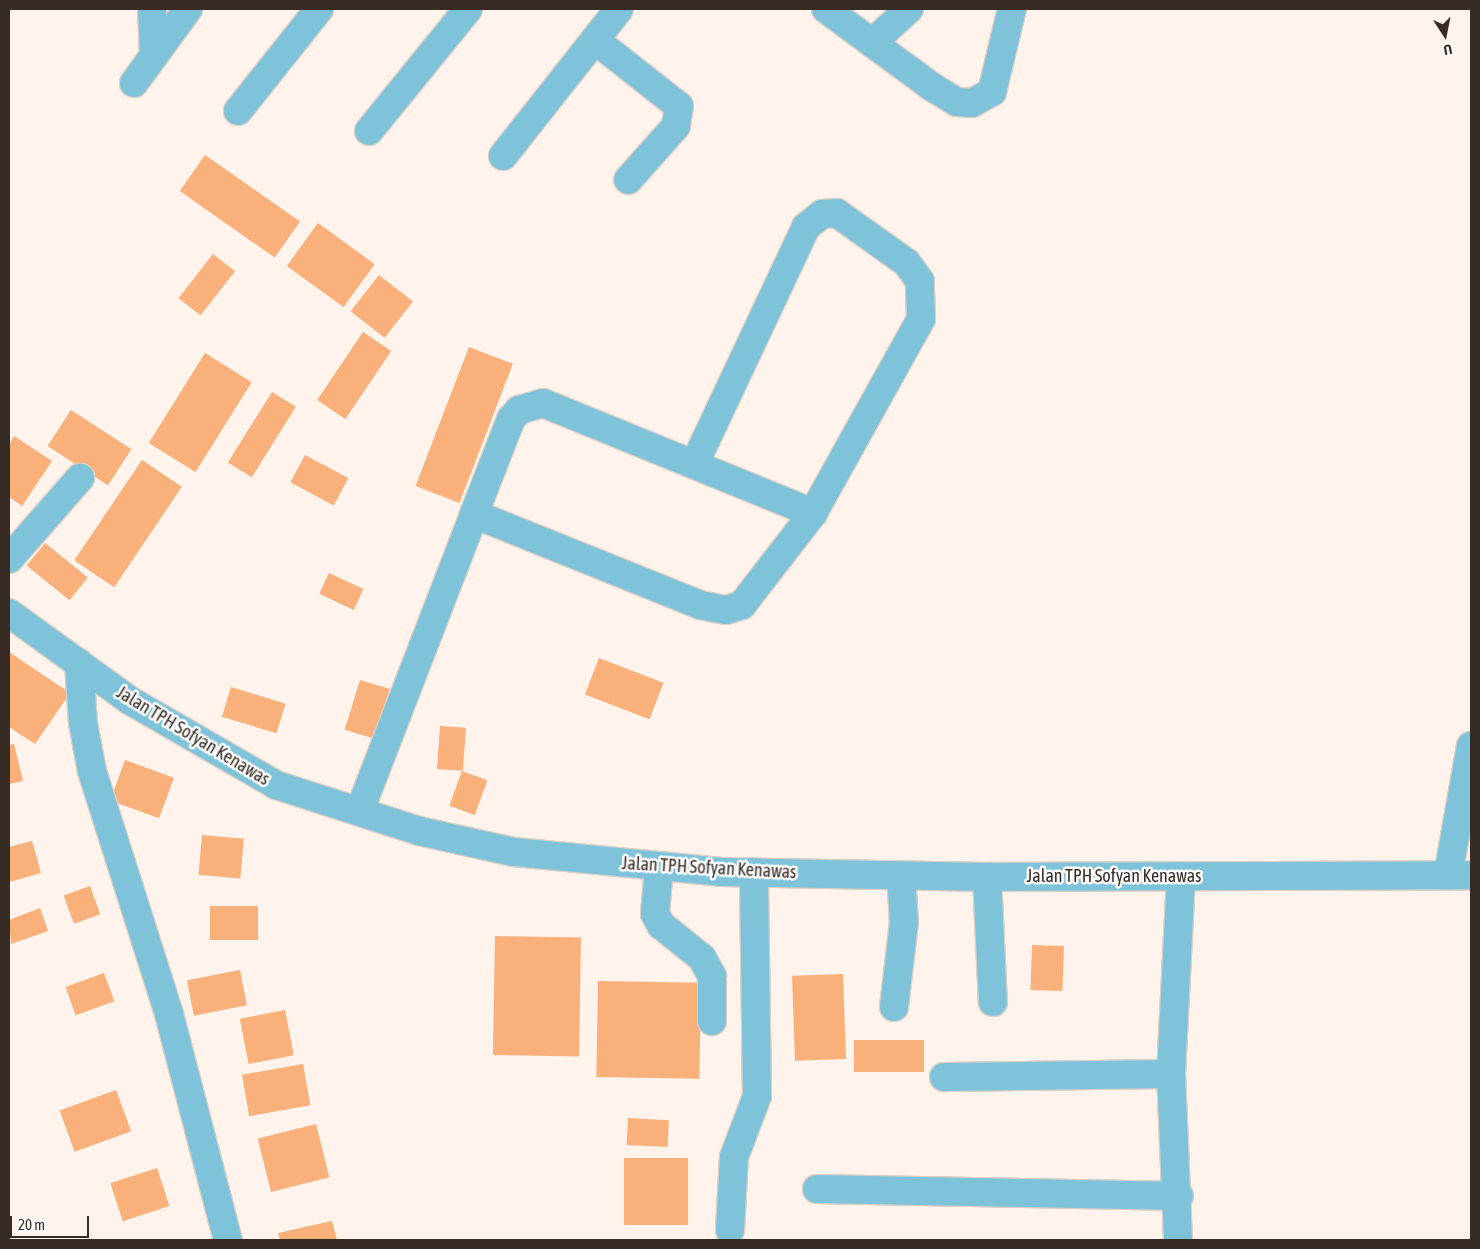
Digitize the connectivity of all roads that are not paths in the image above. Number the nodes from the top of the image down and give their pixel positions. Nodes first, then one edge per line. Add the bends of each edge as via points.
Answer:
1 (152, 9) edge
2 (188, 9) edge
3 (319, 9) edge
4 (468, 9) edge
5 (619, 9) edge
6 (826, 9) edge
7 (909, 9) edge
8 (1012, 9) edge
9 (595, 40) junction
10 (872, 43) junction
11 (154, 55) junction
12 (134, 83) dead end
13 (238, 111) dead end
14 (369, 131) dead end
15 (503, 156) dead end
16 (628, 180) dead end
17 (695, 463) junction
18 (80, 478) dead end
19 (813, 513) junction
20 (474, 514) junction
21 (9, 560) edge
22 (9, 613) edge
23 (79, 663) junction
24 (1471, 746) edge
25 (360, 810) junction
26 (659, 868) junction
27 (754, 872) junction
28 (1460, 875) edge
29 (901, 876) junction
30 (1181, 876) junction
31 (987, 877) junction
32 (993, 1002) dead end
33 (894, 1007) dead end
34 (712, 1021) dead end
35 (1171, 1074) junction
36 (944, 1077) dead end
37 (817, 1189) dead end
38 (1179, 1196) junction
39 (730, 1230) dead end
40 (228, 1240) edge
41 (1178, 1240) edge

1 - 11 street
2 - 11 street
3 - 13 street
4 - 14 street
5 - 9 street
6 - 10 street
7 - 10 street
8 - 10 street via 992,92 972,103 957,102
9 - 15 street
9 - 16 street via 679,106 676,126
11 - 12 street
17 - 19 street
17 - 19 street via 806,227 822,214 847,217 907,263 920,281 924,295 920,319 884,391
17 - 20 street via 556,405 531,404 511,419
18 - 21 street
19 - 20 street via 749,599 726,610 700,605
20 - 25 street
22 - 23 street, Jalan TPH Sofyan Kenawas
23 - 25 street, Jalan TPH Sofyan Kenawas via 167,723 276,785
23 - 40 street via 82,723 92,771 159,979
24 - 28 street
25 - 26 street, Jalan TPH Sofyan Kenawas via 419,831 514,852
26 - 27 street, Jalan TPH Sofyan Kenawas
26 - 34 street via 655,914 661,925 702,958 712,976
27 - 29 street, Jalan TPH Sofyan Kenawas
27 - 39 street via 757,1096 734,1158
28 - 30 street, Jalan TPH Sofyan Kenawas
29 - 31 street, Jalan TPH Sofyan Kenawas
29 - 33 street via 904,922
30 - 31 street, Jalan TPH Sofyan Kenawas
30 - 35 street
31 - 32 street
35 - 36 street
35 - 38 street
37 - 38 street
38 - 41 street

